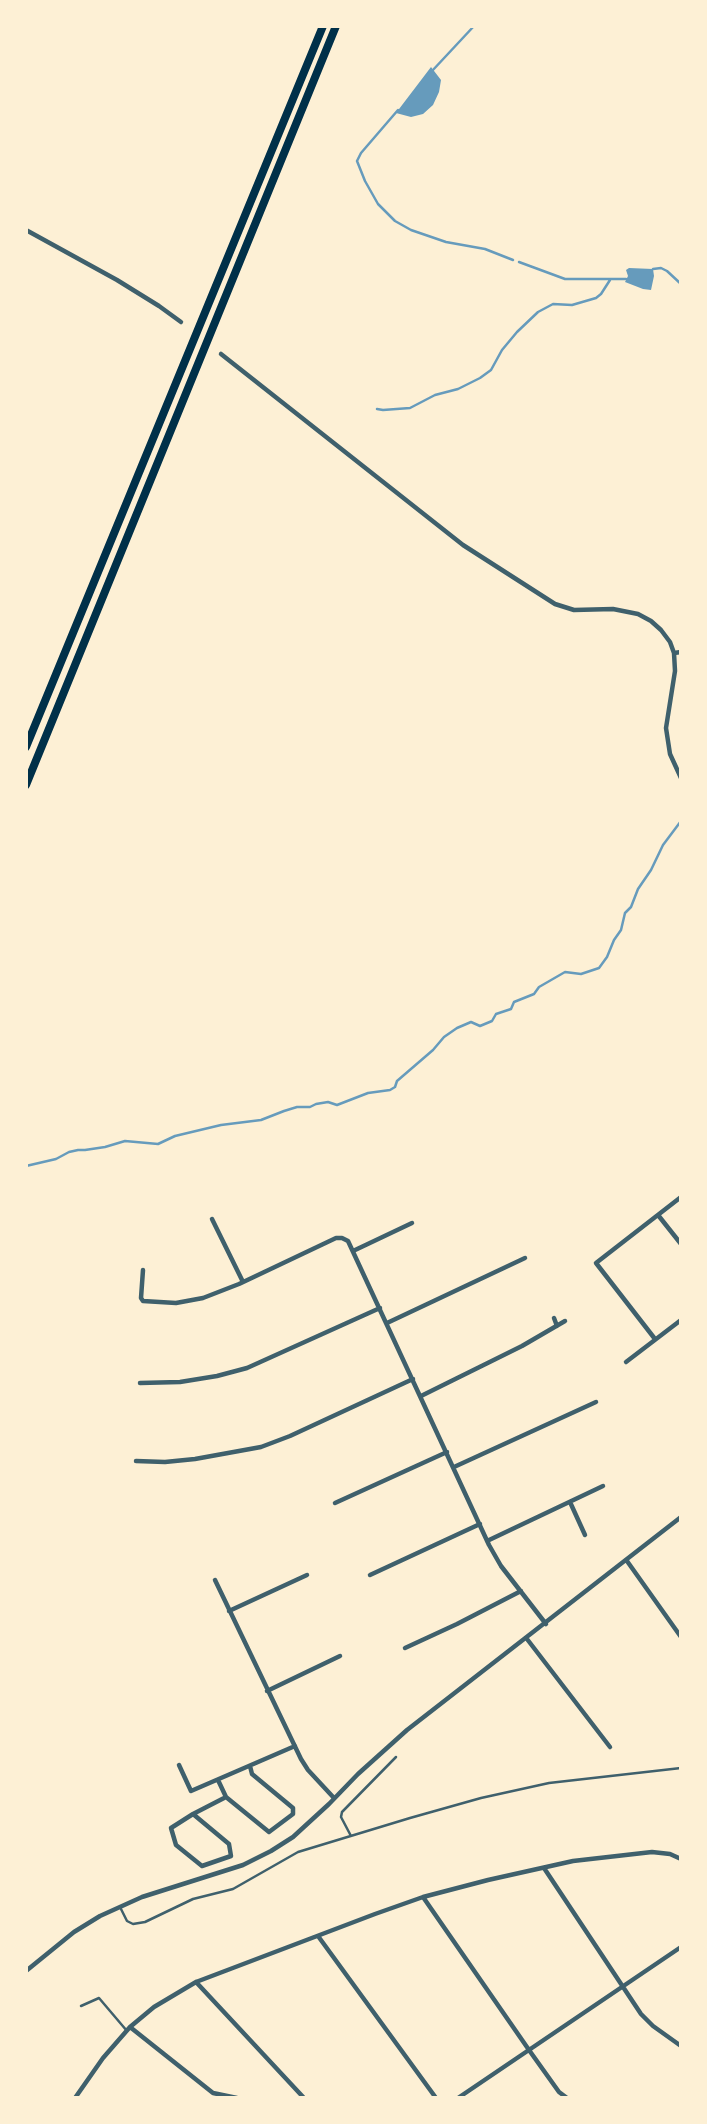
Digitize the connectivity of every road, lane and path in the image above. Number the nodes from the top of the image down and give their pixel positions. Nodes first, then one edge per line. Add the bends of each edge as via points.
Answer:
1 (323, 26) edge
2 (336, 26) edge
3 (26, 230) edge
4 (181, 322) dead end
5 (221, 354) dead end
6 (681, 652) edge
7 (674, 653) junction
8 (26, 747) edge
9 (681, 778) edge
10 (26, 785) edge
11 (681, 1197) edge
12 (658, 1215) junction
13 (212, 1219) dead end
14 (412, 1223) dead end
15 (681, 1244) edge
16 (353, 1251) junction
17 (525, 1258) dead end
18 (143, 1270) dead end
19 (243, 1282) junction
20 (380, 1307) junction
21 (554, 1318) dead end
22 (681, 1320) edge
23 (565, 1321) dead end
24 (387, 1323) junction
25 (557, 1325) junction
26 (655, 1339) junction
27 (626, 1362) dead end
28 (413, 1379) junction
29 (140, 1383) dead end
30 (421, 1395) junction
31 (596, 1402) dead end
32 (447, 1452) junction
33 (136, 1461) dead end
34 (454, 1467) junction
35 (603, 1486) dead end
36 (570, 1502) junction
37 (335, 1503) dead end
38 (681, 1517) edge
39 (480, 1524) junction
40 (585, 1535) dead end
41 (487, 1541) junction
42 (627, 1561) junction
43 (307, 1575) dead end
44 (370, 1575) dead end
45 (215, 1580) dead end
46 (521, 1591) junction
47 (229, 1611) junction
48 (546, 1624) junction
49 (681, 1637) edge
50 (527, 1639) junction
51 (405, 1648) dead end
52 (340, 1656) dead end
53 (267, 1691) junction
54 (295, 1746) junction
55 (610, 1747) dead end
56 (396, 1757) dead end
57 (179, 1765) dead end
58 (250, 1766) junction
59 (681, 1769) edge
60 (218, 1780) junction
61 (226, 1797) junction
62 (334, 1798) junction
63 (193, 1814) junction
64 (351, 1836) junction
65 (681, 1859) edge
66 (544, 1868) junction
67 (423, 1897) junction
68 (120, 1906) junction
69 (318, 1936) junction
70 (681, 1947) edge
71 (26, 1971) edge
72 (196, 1982) junction
73 (623, 1987) junction
74 (81, 2006) dead end
75 (128, 2029) junction
76 (681, 2046) edge
77 (529, 2050) junction
78 (75, 2098) edge
79 (236, 2098) edge
80 (304, 2098) edge
81 (436, 2098) edge
82 (458, 2098) edge
83 (567, 2098) edge

1 - 8 highway
2 - 10 highway
3 - 4 street
5 - 7 street via 463,545 555,604 575,610 638,614 661,630
6 - 7 street
7 - 9 street via 666,728 670,754
11 - 12 street
12 - 15 street
12 - 26 street via 596,1264
13 - 19 street
14 - 16 street
16 - 19 street via 348,1241 336,1238
16 - 20 street
17 - 24 street
18 - 19 street via 141,1298 148,1303 203,1298
20 - 24 street
20 - 29 street via 247,1368 180,1382
21 - 25 street
22 - 26 street
23 - 25 street
24 - 28 street
25 - 30 street
26 - 27 street
28 - 30 street
28 - 33 street via 261,1447 195,1460
30 - 32 street
31 - 34 street
32 - 34 street
32 - 37 street
34 - 39 street
35 - 36 street
36 - 40 street
36 - 41 street
38 - 42 street
39 - 41 street
39 - 44 street
41 - 46 street
42 - 48 street
42 - 49 street
43 - 47 street
45 - 47 street
46 - 48 street
46 - 51 street
47 - 53 street
48 - 50 street
50 - 55 street
50 - 62 street via 407,1730
52 - 53 street
53 - 54 street
54 - 58 street
54 - 62 street via 308,1770
56 - 64 lane via 342,1812
57 - 60 street via 191,1791
58 - 60 street
58 - 61 street via 253,1774 293,1808 293,1814 269,1832
59 - 64 lane via 549,1783
60 - 61 street
61 - 63 street
62 - 68 street via 271,1851 233,1869
63 - 63 street via 229,1844 231,1856 202,1866 176,1845 171,1828
64 - 68 lane via 298,1852 233,1889 193,1899 145,1923 127,1921
65 - 66 street via 652,1852
66 - 67 street
66 - 73 street
67 - 69 street
67 - 77 street
68 - 71 street via 74,1931
69 - 72 street
69 - 81 street
70 - 73 street
72 - 75 street
72 - 80 street
73 - 76 street via 641,2014
73 - 77 street
74 - 75 lane via 99,1998
75 - 78 street
75 - 79 street via 213,2094
77 - 82 street
77 - 83 street

